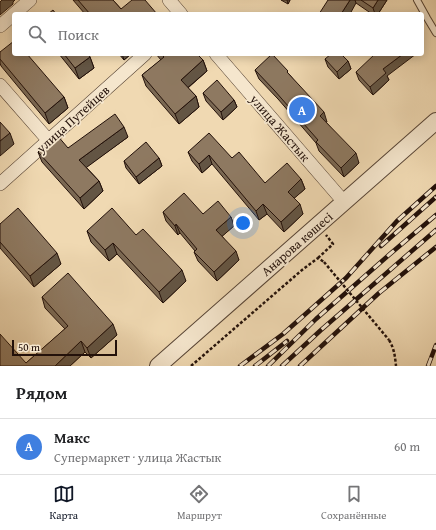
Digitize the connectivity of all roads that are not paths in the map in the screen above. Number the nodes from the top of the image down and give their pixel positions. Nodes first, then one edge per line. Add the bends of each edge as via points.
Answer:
1 (30, 0) edge
2 (169, 0) edge
3 (417, 0) edge
4 (16, 12) edge
5 (179, 12) edge
6 (424, 12) edge
7 (424, 13) edge
8 (12, 16) edge
9 (0, 26) edge
10 (436, 33) edge
11 (143, 56) edge
12 (218, 56) edge
13 (0, 85) edge
14 (436, 121) edge
15 (49, 141) junction
16 (0, 184) edge
17 (344, 202) junction
18 (158, 366) edge

1 - 4 street
2 - 5 street
3 - 6 lane
7 - 10 lane
8 - 9 street
11 - 15 street, улица Путейцев
12 - 17 street, улица Жастык
13 - 15 street
14 - 17 street, Анарова көшесі
15 - 16 street, улица Путейцев
17 - 18 street, Анарова көшесі

